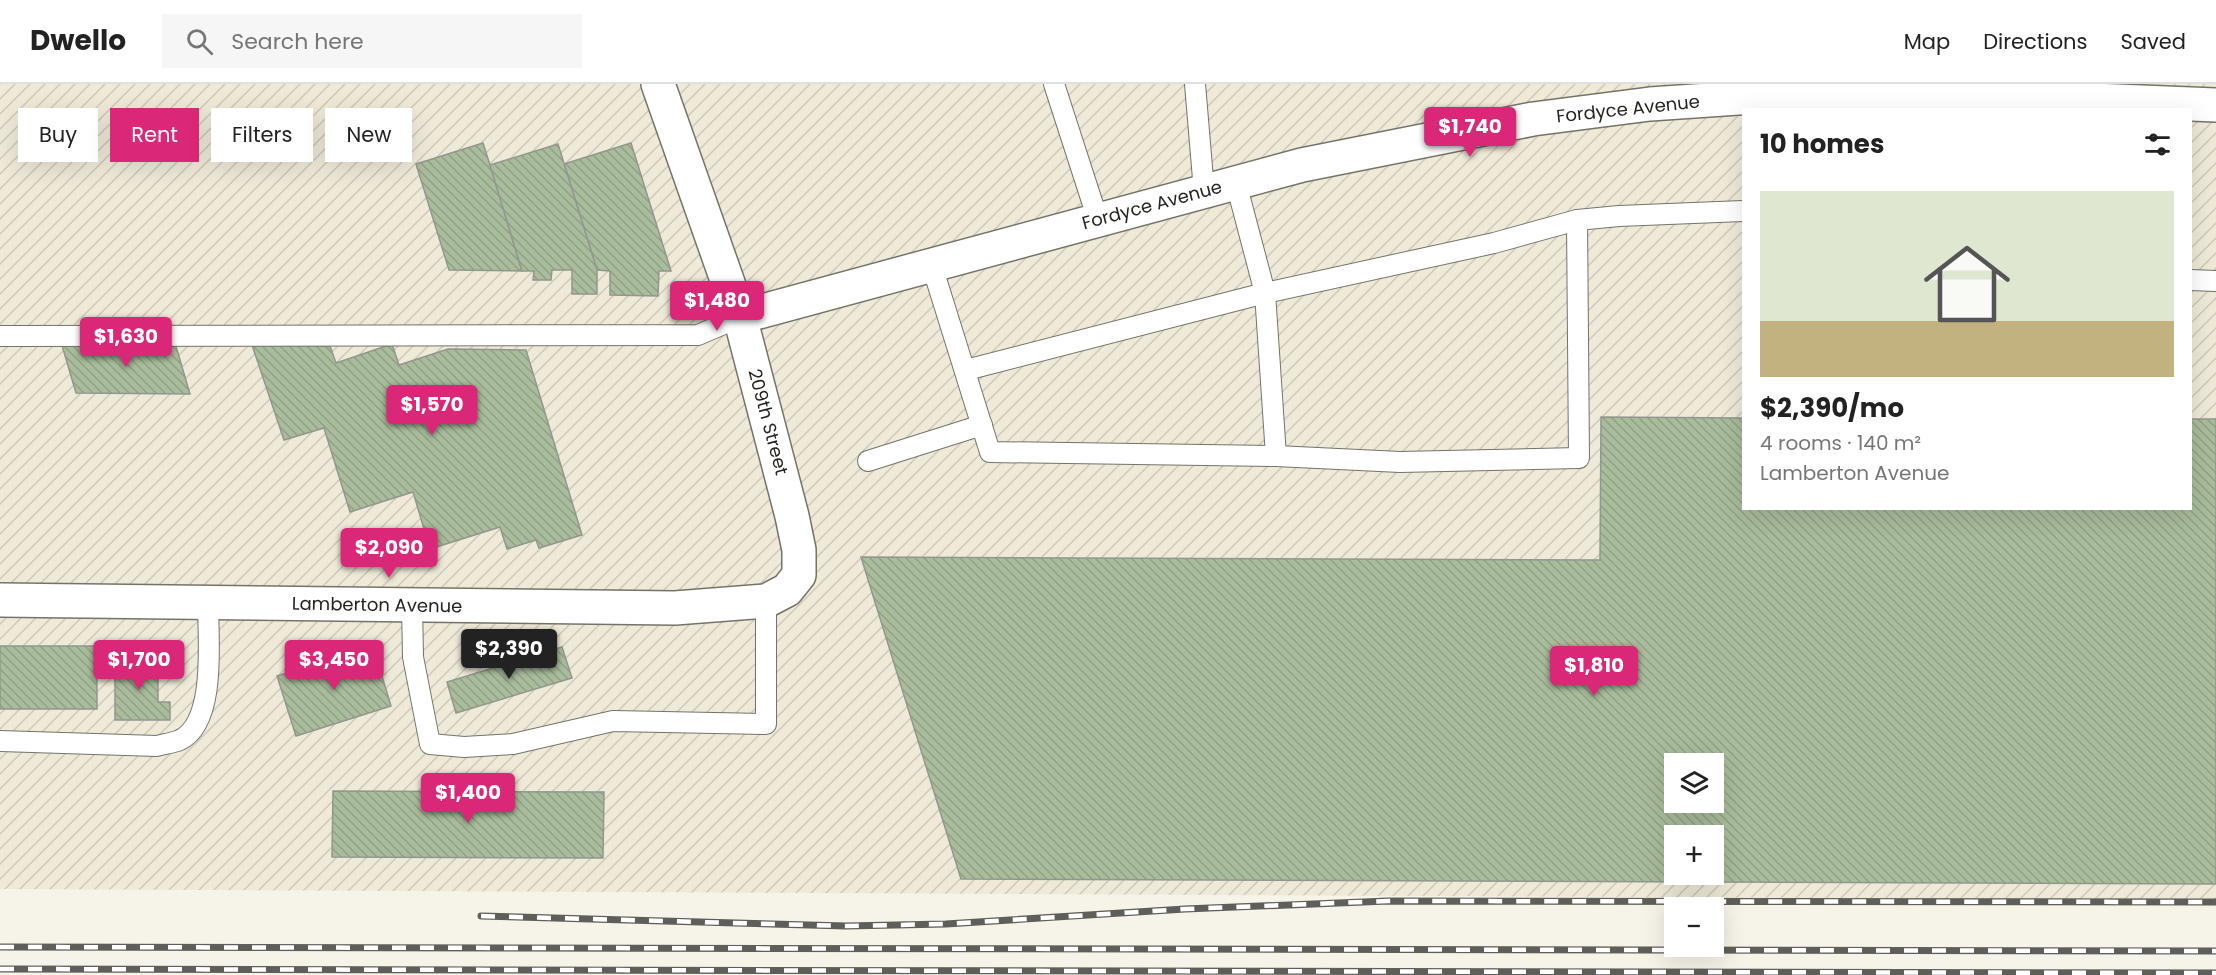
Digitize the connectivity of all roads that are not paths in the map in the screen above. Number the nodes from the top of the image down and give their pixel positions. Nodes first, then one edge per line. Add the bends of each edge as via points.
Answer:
1 (658, 84) edge
2 (1054, 84) edge
3 (1195, 84) edge
4 (2154, 93) edge
5 (2047, 104) edge
6 (2216, 105) edge
7 (1236, 183) junction
8 (1204, 191) junction
9 (1742, 211) edge
10 (1098, 220) junction
11 (1577, 220) junction
12 (932, 266) junction
13 (2192, 280) edge
14 (2216, 281) edge
15 (1265, 293) junction
16 (740, 317) junction
17 (0, 336) edge
18 (966, 370) junction
19 (982, 425) junction
20 (1276, 456) junction
21 (868, 461) dead end
22 (776, 596) junction
23 (0, 600) edge
24 (208, 603) junction
25 (412, 605) junction
26 (0, 741) edge

1 - 16 street, 209th Street
2 - 10 lane
3 - 8 lane
4 - 5 street, Fordyce Avenue
4 - 6 street, Fordyce Avenue
5 - 7 street, Fordyce Avenue via 1945,94 1753,97 1650,104 1533,119 1302,165
7 - 8 street, Fordyce Avenue
7 - 15 lane
8 - 10 street, Fordyce Avenue
9 - 11 lane
10 - 12 street, Fordyce Avenue
11 - 15 lane via 1494,243
11 - 20 lane via 1579,458 1400,462
12 - 16 street, Fordyce Avenue
12 - 18 lane
13 - 14 lane
15 - 18 lane
15 - 20 lane
16 - 17 lane via 698,335
16 - 22 street, 209th Street via 799,550 799,575
18 - 19 lane
19 - 20 lane via 990,452
19 - 21 lane
22 - 25 street, Lamberton Avenue via 675,608
22 - 25 lane via 766,724 613,722 513,744 464,747 430,744 413,657
23 - 24 street, Lamberton Avenue
24 - 25 street, Lamberton Avenue
24 - 26 lane via 208,682 200,720 181,740 157,746

